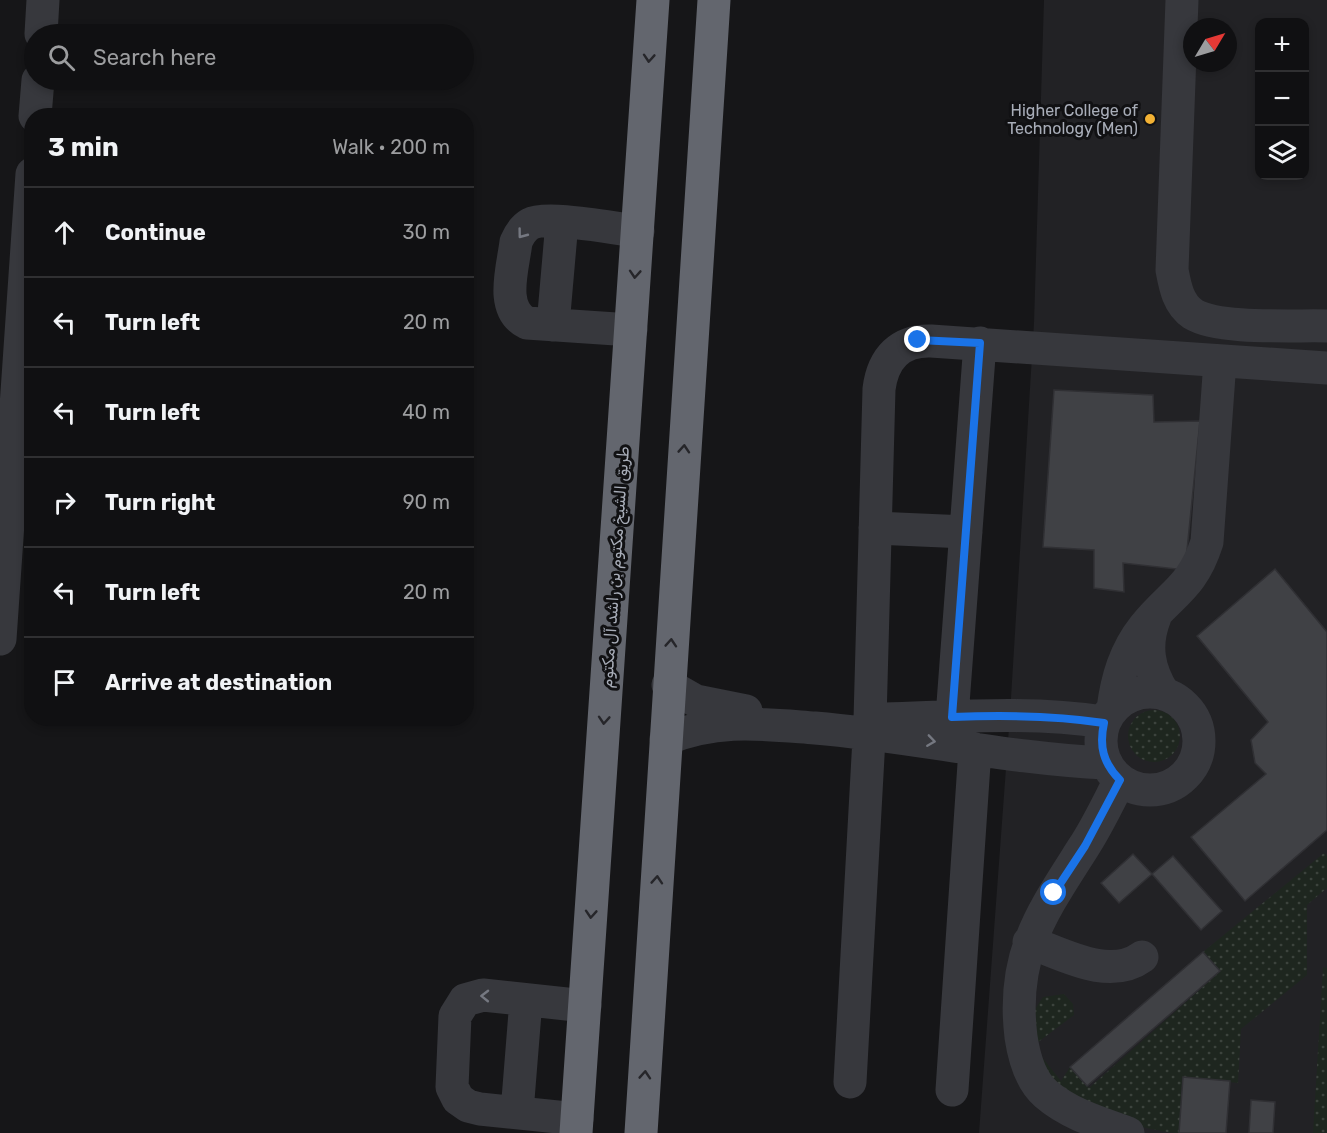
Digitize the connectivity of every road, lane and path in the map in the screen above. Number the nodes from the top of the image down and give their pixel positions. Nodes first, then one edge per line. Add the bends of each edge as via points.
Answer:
1 (43, 0) edge
2 (653, 0) edge
3 (1182, 0) edge
4 (718, 8) edge
5 (42, 24) edge
6 (37, 90) edge
7 (36, 108) edge
8 (562, 222) junction
9 (638, 231) junction
10 (24, 290) edge
11 (553, 325) junction
12 (1327, 326) edge
13 (631, 330) junction
14 (980, 343) junction
15 (1220, 360) junction
16 (1327, 368) edge
17 (875, 528) junction
18 (966, 532) junction
19 (1157, 613) junction
20 (0, 639) edge
21 (668, 685) junction
22 (1164, 694) junction
23 (1109, 716) junction
24 (952, 717) junction
25 (869, 726) junction
26 (666, 739) junction
27 (975, 749) junction
28 (1113, 772) junction
29 (1154, 790) junction
30 (1085, 846) junction
31 (1029, 942) junction
32 (1142, 957) dead end
33 (526, 1000) junction
34 (585, 1006) junction
35 (850, 1082) dead end
36 (952, 1090) dead end
37 (517, 1112) junction
38 (576, 1126) edge
39 (641, 1133) edge
40 (1128, 1133) edge

1 - 5 lane
2 -> 9 highway, طريق الشيخ مكتوم بن راشد آل مكتوم
3 - 12 lane via 1172,270 1175,290 1192,314 1215,322
21 -> 4 highway
6 - 7 lane
8 - 9 lane
8 - 11 lane
8 -> 11 lane via 538,221 519,234 510,300 521,320
9 -> 13 highway, طريق الشيخ مكتوم بن راشد آل مكتوم
10 - 20 lane
11 - 13 lane
13 -> 34 highway, طريق الشيخ مكتوم بن راشد آل مكتوم
14 - 15 lane
14 - 17 lane via 918,340 894,352 886,363 879,388
14 - 18 lane
15 - 16 lane
15 - 19 lane via 1207,542 1185,586
17 - 18 lane
17 - 25 lane
18 - 24 lane
19 - 22 lane via 1150,629 1149,663
19 - 23 lane via 1126,657
21 - 25 lane via 696,701 728,709
21 - 26 highway
22 - 23 lane via 1140,692 1125,698
22 - 29 lane via 1184,705 1194,719 1199,750 1183,778
23 - 24 lane
23 - 28 lane via 1102,750
24 - 25 lane
25 - 26 lane via 726,723 705,725
25 -> 27 lane
25 - 35 lane
39 -> 26 highway
27 - 28 lane
27 - 36 lane
28 - 29 lane via 1130,786
28 - 30 lane
29 - 30 lane
30 - 31 lane via 1054,893
31 - 32 lane via 1102,966 1119,967
31 - 40 lane via 1019,996 1024,1060 1045,1093 1076,1114
33 - 34 lane
33 - 37 lane
33 -> 37 lane via 474,996 458,1008 455,1017 453,1088 458,1099 474,1108
34 - 38 highway, طريق الشيخ مكتوم بن راشد آل مكتوم
37 - 38 lane

